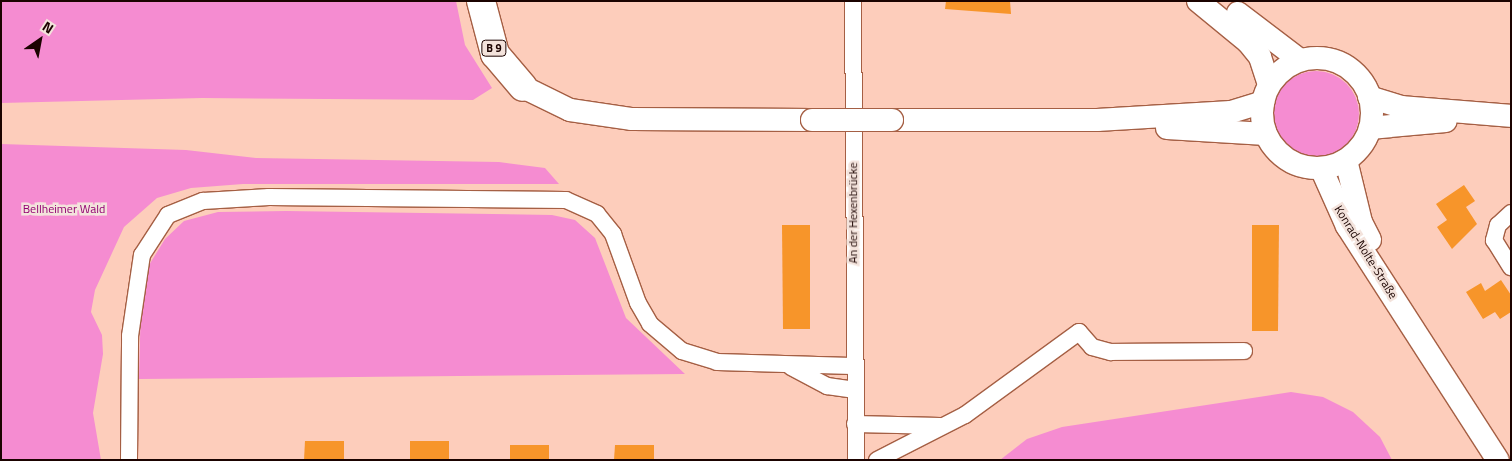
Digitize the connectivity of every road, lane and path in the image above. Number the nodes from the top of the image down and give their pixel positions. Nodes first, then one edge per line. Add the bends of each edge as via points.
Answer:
1 (481, 1) edge
2 (853, 1) edge
3 (1198, 1) edge
4 (1219, 1) edge
5 (1300, 60) junction
6 (522, 87) joint
7 (1266, 93) junction
8 (1369, 97) junction
9 (1511, 116) edge
10 (1097, 120) junction
11 (1370, 128) junction
12 (1266, 134) junction
13 (1346, 160) junction
14 (1321, 168) junction
15 (1511, 213) edge
16 (1511, 267) edge
17 (1418, 332) junction
18 (1244, 352) dead end
19 (785, 364) junction
20 (852, 366) junction
21 (854, 390) junction
22 (855, 424) junction
23 (945, 426) junction
24 (129, 460) edge
25 (856, 460) edge
26 (877, 460) edge
27 (1498, 460) edge

1 - 6 highway, B 9 via 495,54
2 - 20 street, An der Hexenbrücke
3 - 7 main road via 1248,42 1260,57
4 - 5 main road
5 - 7 main road, B 9
5 - 8 main road via 1315,58 1342,64 1363,84
6 - 10 main road, B 9, bridge via 570,110 632,119
7 - 10 main road, B 9 via 1231,112
7 - 12 main road
8 - 9 main road via 1402,106
8 - 11 main road
9 - 11 main road
10 - 12 main road, B 9
11 - 13 main road
12 - 14 main road via 1288,160
13 - 14 main road
13 - 17 main road, Konrad-Nolte-Straße via 1361,222
14 - 17 main road, Konrad-Nolte-Straße via 1347,226
15 - 16 street via 1503,217 1494,240
17 - 27 main road, Konrad-Nolte-Straße
18 - 23 street via 1111,352 1092,347 1078,332 985,402
19 - 20 street
19 - 21 street via 826,386
19 - 24 street via 718,362 682,351 665,340 638,303 613,234 597,214 566,200 269,197 203,201 168,215 142,255 130,336
20 - 21 street, An der Hexenbrücke
21 - 22 street, An der Hexenbrücke
22 - 23 street
22 - 25 street, An der Hexenbrücke
23 - 26 street

